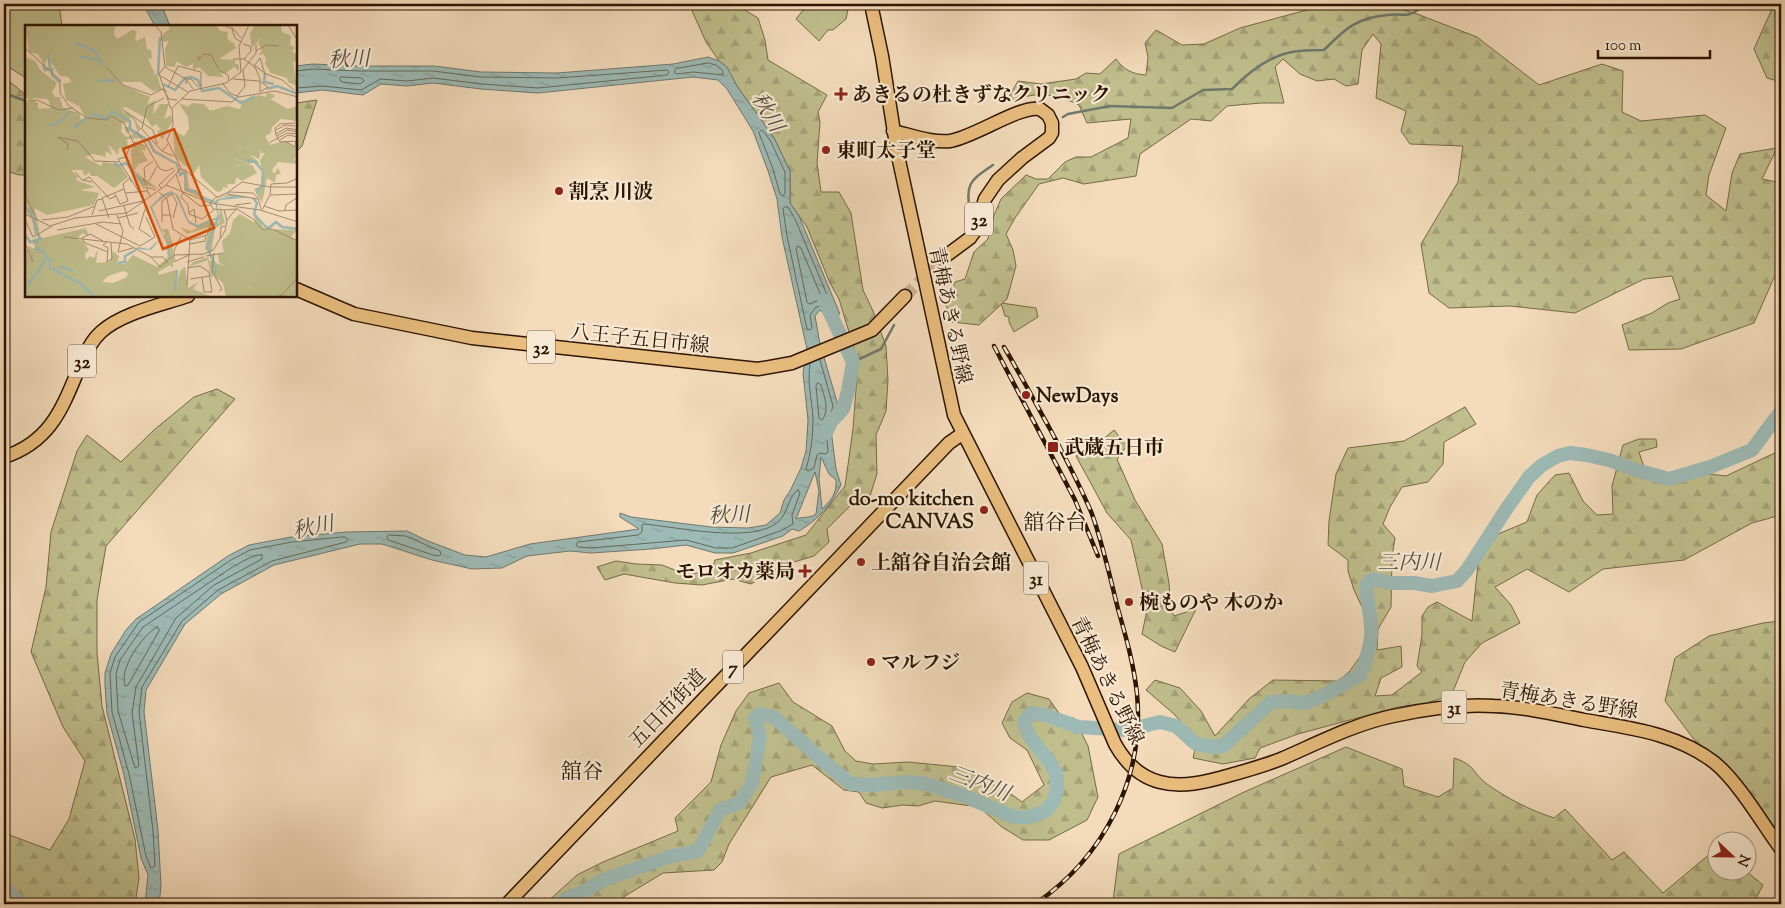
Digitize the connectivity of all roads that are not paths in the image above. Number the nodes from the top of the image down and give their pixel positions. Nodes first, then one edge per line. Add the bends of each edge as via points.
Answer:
1 (871, 4) edge
2 (893, 131) junction
3 (943, 258) tunnel mouth
4 (298, 290) edge
5 (905, 296) tunnel mouth
6 (182, 298) edge
7 (962, 434) junction
8 (4, 457) edge
9 (1781, 850) edge
10 (507, 904) edge

1 - 2 main road, 青梅あきる野線
2 - 3 main road, 32 via 943,142 953,140 1027,102 1040,101 1055,110 1059,118 1060,128 1055,144 1006,172 994,184 985,199 975,231
2 - 7 main road, 青梅あきる野線 / 31 via 919,262 954,415
4 - 5 main road, 八王子五日市線 / 32 via 364,317 494,341 750,369 792,363 862,335 879,325
6 - 8 main road, 32 via 120,319 101,332 86,353 55,420 34,442
7 - 9 main road, 青梅あきる野線 / 31 via 1082,667 1121,755 1138,772 1160,782 1188,784 1279,760 1394,715 1478,706 1510,707 1653,733 1690,747 1716,764 1732,780
7 - 10 main road, 五日市街道 / 7 via 949,443 752,646

